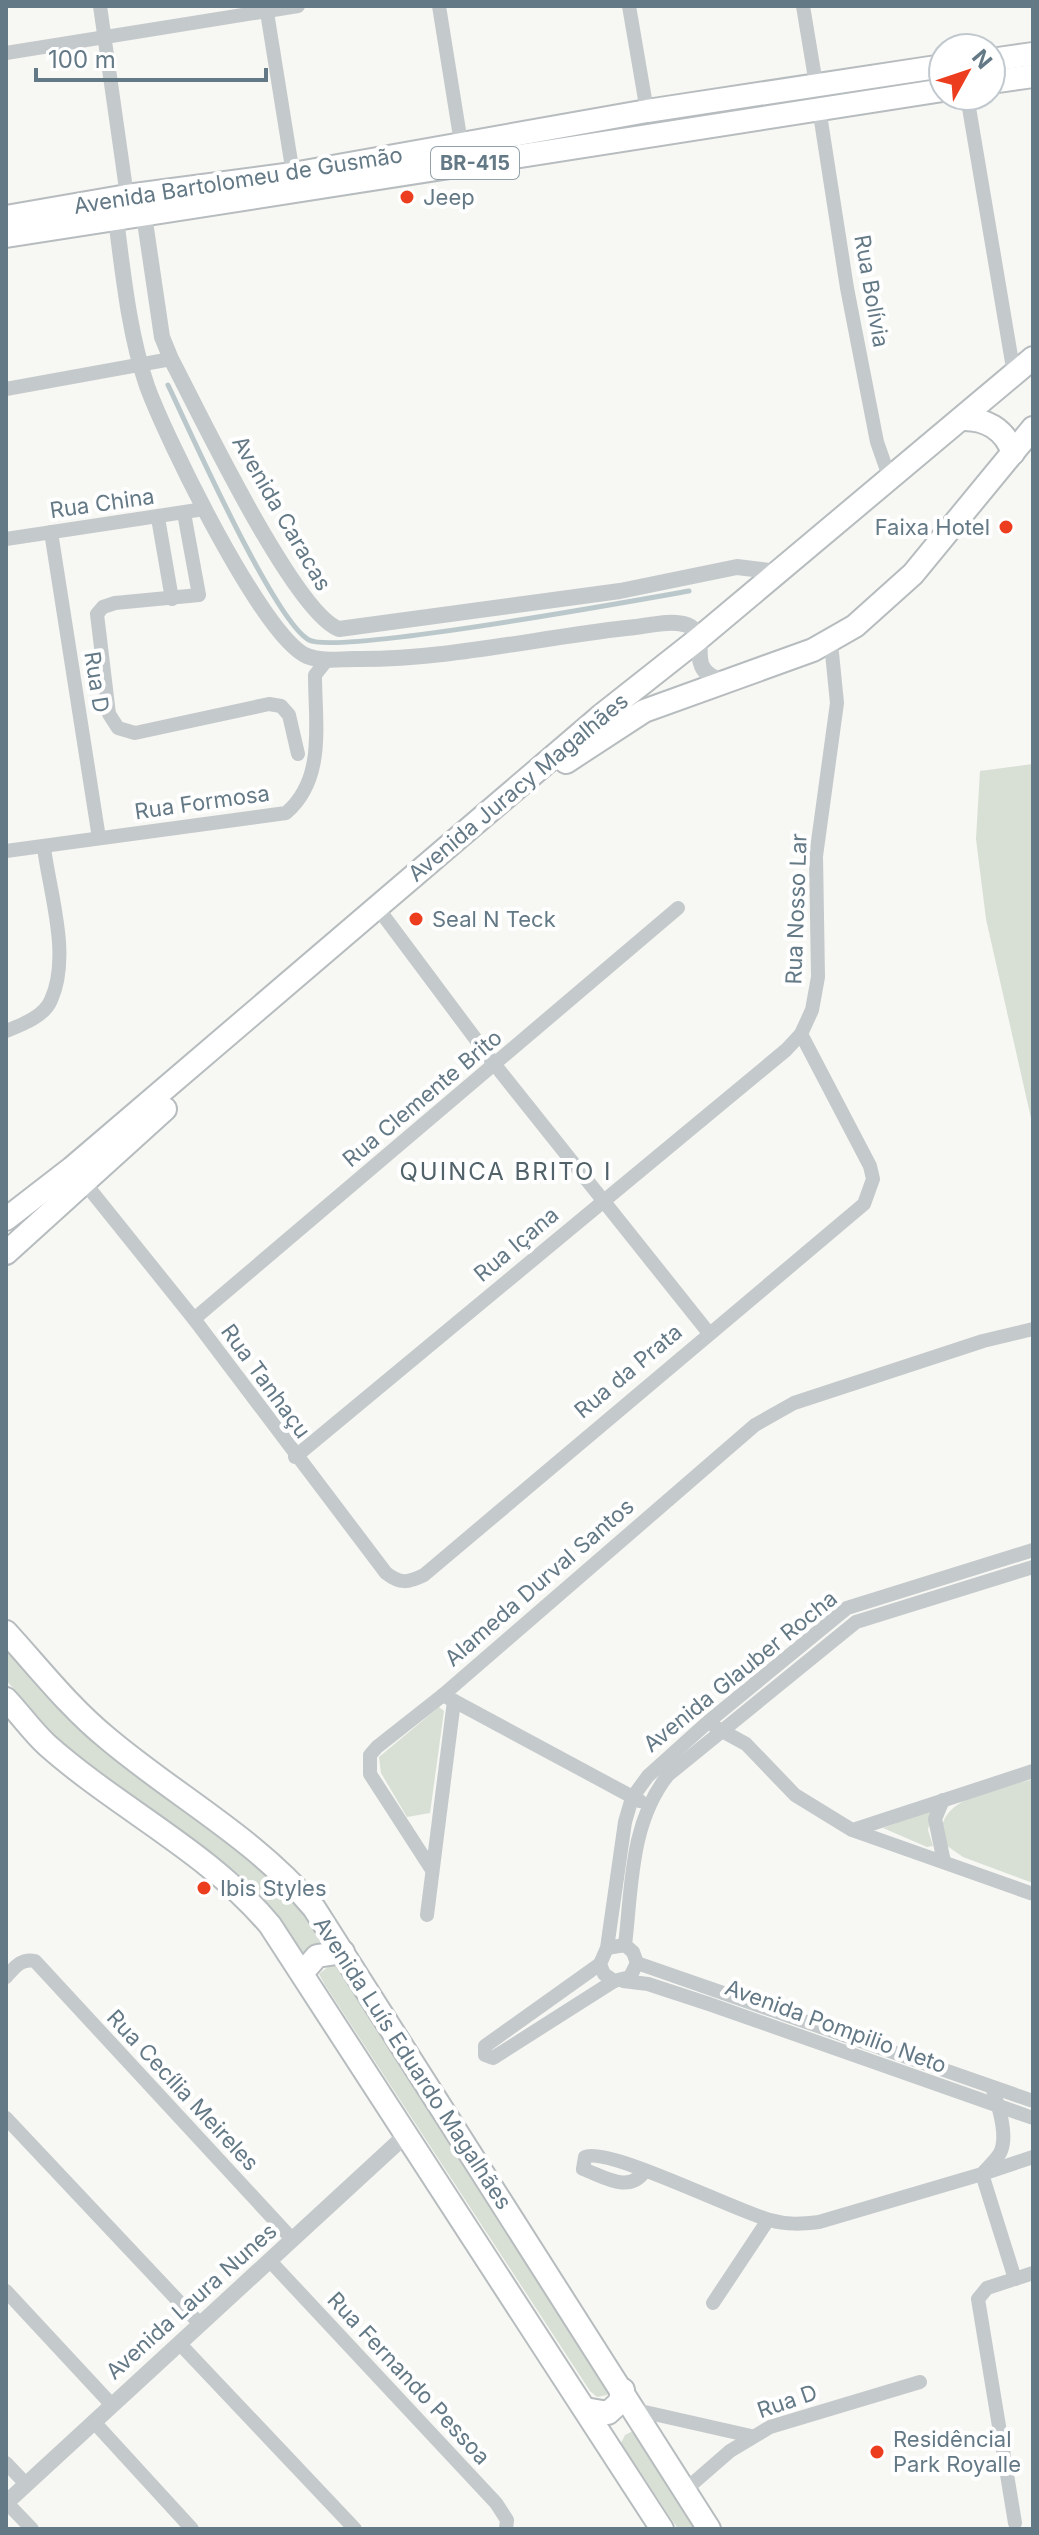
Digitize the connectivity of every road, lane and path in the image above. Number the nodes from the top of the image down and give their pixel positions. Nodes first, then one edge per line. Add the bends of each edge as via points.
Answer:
1 (100, 6) edge
2 (298, 6) edge
3 (439, 6) edge
4 (629, 6) edge
5 (803, 6) edge
6 (266, 8) edge
7 (106, 36) junction
8 (6, 53) edge
9 (1033, 54) edge
10 (1007, 58) edge
11 (927, 68) edge
12 (1033, 76) edge
13 (1007, 80) edge
14 (816, 84) junction
15 (927, 92) edge
16 (819, 108) junction
17 (647, 111) junction
18 (970, 112) edge
19 (461, 143) junction
20 (293, 174) junction
21 (127, 196) junction
22 (144, 215) junction
23 (6, 217) edge
24 (116, 219) junction
25 (6, 236) edge
26 (1033, 358) edge
27 (171, 359) junction
28 (141, 365) junction
29 (1014, 374) junction
30 (6, 389) edge
31 (961, 419) junction
32 (1033, 428) edge
33 (1013, 453) junction
34 (890, 479) junction
35 (204, 509) junction
36 (184, 513) junction
37 (158, 518) junction
38 (51, 532) junction
39 (6, 539) edge
40 (778, 572) junction
41 (172, 599) junction
42 (700, 637) junction
43 (831, 643) junction
44 (327, 660) junction
45 (724, 681) junction
46 (298, 754) dead end
47 (99, 838) junction
48 (44, 848) junction
49 (6, 851) edge
50 (678, 908) dead end
51 (381, 912) junction
52 (6, 1031) edge
53 (801, 1034) junction
54 (495, 1065) junction
55 (84, 1182) junction
56 (603, 1200) junction
57 (6, 1219) edge
58 (6, 1253) edge
59 (194, 1319) junction
60 (1033, 1329) edge
61 (708, 1332) junction
62 (295, 1457) junction
63 (1033, 1550) edge
64 (1033, 1567) edge
65 (424, 1575) joint
66 (6, 1632) edge
67 (448, 1698) junction
68 (6, 1699) edge
69 (708, 1722) junction
70 (722, 1731) junction
71 (1033, 1771) edge
72 (632, 1798) junction
73 (943, 1800) junction
74 (648, 1805) junction
75 (852, 1830) junction
76 (944, 1862) junction
77 (432, 1870) junction
78 (1033, 1894) edge
79 (427, 1915) dead end
80 (625, 1945) junction
81 (607, 1948) junction
82 (343, 1952) junction
83 (637, 1963) junction
84 (600, 1964) junction
85 (303, 1972) junction
86 (6, 1977) edge
87 (619, 1981) junction
88 (992, 2087) junction
89 (1033, 2101) edge
90 (999, 2107) junction
91 (6, 2118) edge
92 (1033, 2118) edge
93 (407, 2134) junction
94 (1033, 2157) edge
95 (645, 2171) dead end
96 (982, 2174) junction
97 (768, 2220) junction
98 (292, 2239) junction
99 (270, 2261) junction
100 (1033, 2273) edge
101 (1015, 2279) junction
102 (6, 2291) edge
103 (713, 2303) dead end
104 (200, 2324) junction
105 (179, 2343) junction
106 (920, 2382) dead end
107 (623, 2390) junction
108 (111, 2404) junction
109 (585, 2409) junction
110 (636, 2410) junction
111 (94, 2422) junction
112 (751, 2436) junction
113 (660, 2452) junction
114 (6, 2463) edge
115 (623, 2469) junction
116 (26, 2484) junction
117 (684, 2491) junction
118 (6, 2503) edge
119 (1015, 2523) dead end
120 (653, 2525) edge
121 (32, 2529) edge
122 (192, 2529) edge
123 (355, 2529) edge
124 (506, 2529) edge
125 (709, 2529) edge

1 - 7 street
2 - 6 street
3 - 19 street
4 - 17 street
5 - 14 street
6 - 7 street
6 - 20 street
7 - 8 street
7 - 21 street
9 - 10 main road
11 - 14 main road, Avenida Bartolomeu de Gusmão
12 - 13 main road
14 - 17 main road, Avenida Bartolomeu de Gusmão
15 - 16 main road, Avenida Bartolomeu de Gusmão / BR-415
16 - 22 main road, Avenida Bartolomeu de Gusmão / BR-415
16 - 34 street, Rua Bolívia via 847,288 877,442
17 - 19 main road, Avenida Bartolomeu de Gusmão
18 - 29 street
19 - 20 main road, Avenida Bartolomeu de Gusmão
20 - 21 main road, Avenida Bartolomeu de Gusmão
21 - 23 main road, Avenida Bartolomeu de Gusmão
22 - 24 main road, Avenida Bartolomeu de Gusmão / BR-415
22 - 27 street, Avenida Caracas via 162,337
24 - 25 main road, Avenida Bartolomeu de Gusmão / BR-415
24 - 28 street
26 - 29 main road, Avenida Juracy Magalhães
27 - 28 street
27 - 40 street, Avenida Caracas via 292,583 319,618 339,629 620,591 737,567
28 - 30 street
28 - 35 street
29 - 31 main road, Avenida Juracy Magalhães
31 - 33 main road via 990,425 1006,438
31 - 34 main road, Avenida Juracy Magalhães
32 - 33 main road, Avenida Juracy Magalhães
33 - 43 main road, Avenida Juracy Magalhães via 898,590
34 - 40 main road, Avenida Juracy Magalhães
35 - 36 street, Rua China
35 - 44 street via 292,646 306,656
36 - 37 street, Rua China
36 - 41 street via 199,595
37 - 38 street, Rua China
37 - 41 street
38 - 39 street, Rua China
38 - 47 street, Rua D
40 - 42 main road, Avenida Juracy Magalhães
41 - 46 street via 115,603 97,614 109,714 118,728 135,733 269,704 281,706 289,715
42 - 44 street via 686,625 672,623 441,655
42 - 45 street via 700,667
42 - 51 main road, Avenida Juracy Magalhães via 590,724
43 - 45 main road, Avenida Juracy Magalhães
43 - 53 street, Rua Nosso Lar via 837,716 816,856 818,977
44 - 47 street, Rua Formosa via 315,675 310,783 286,813
45 - 51 main road, Avenida Juracy Magalhães via 644,711 601,737
47 - 48 street, Rua Formosa
48 - 49 street, Rua Formosa
48 - 52 street via 61,969 51,1002 38,1016
50 - 54 street, Rua Clemente Brito
51 - 54 street
51 - 55 main road, Avenida Juracy Magalhães
51 - 57 main road, Avenida Juracy Magalhães
53 - 56 street, Rua Içana
53 - 61 street, Rua da Prata via 873,1179 864,1204
54 - 56 street
54 - 59 street, Rua Clemente Brito
55 - 58 main road, Avenida Juracy Magalhães
55 - 59 street, Rua Tanhaçu
56 - 61 street
56 - 62 street, Rua Içana
59 - 62 street, Rua Tanhaçu
60 - 67 street, Alameda Durval Santos via 794,1403 755,1425
61 - 65 street, Rua da Prata
62 - 65 street, Rua Tanhaçu via 386,1573 409,1582
63 - 69 street, Avenida Glauber Rocha via 847,1608
64 - 70 street, Avenida Glauber Rocha via 856,1622
66 - 82 main road, Avenida Luís Eduardo Magalhães via 106,1738 251,1843 287,1876
67 - 72 street, Alameda Durval Santos
67 - 77 street
67 - 77 street via 377,1747 368,1764
68 - 85 main road, Avenida Luís Eduardo Magalhães via 47,1744 245,1895
69 - 70 street
69 - 72 street, Avenida Glauber Rocha via 648,1776
70 - 74 street, Avenida Glauber Rocha via 668,1775
70 - 75 street via 746,1744 795,1795
71 - 73 street
72 - 74 street, Alameda Durval Santos
72 - 81 street, Avenida Glauber Rocha via 619,1851
73 - 75 street
73 - 76 street via 935,1819
74 - 80 street, Avenida Glauber Rocha via 638,1831
75 - 76 street
76 - 78 street
77 - 79 street
80 - 81 street
80 - 83 street
81 - 84 street
82 - 85 main road via 317,1956
82 - 107 main road, Avenida Luís Eduardo Magalhães
83 - 87 street via 635,1971
83 - 88 street, Avenida Pompilio Neto
84 - 87 street via 604,1974
84 - 87 street via 485,2046 485,2055 493,2058
85 - 93 main road, Avenida Luís Eduardo Magalhães
86 - 98 street, Rua Cecília Meireles via 27,1959 43,1970
87 - 90 street, Avenida Pompilio Neto via 648,1984 709,2004
88 - 89 street, Avenida Pompilio Neto
88 - 90 street
90 - 92 street, Avenida Pompilio Neto
90 - 96 street via 1000,2152
91 - 104 street
93 - 98 street, Avenida Laura Nunes
93 - 109 main road, Avenida Luís Eduardo Magalhães
94 - 96 street
95 - 97 street
96 - 97 street via 819,2222 793,2225
96 - 101 street
97 - 103 street
98 - 99 street, Avenida Laura Nunes
99 - 104 street, Avenida Laura Nunes
99 - 124 street, Rua Fernando Pessoa via 496,2503 507,2520
100 - 101 street
101 - 119 street via 987,2288 978,2299
102 - 108 street
104 - 105 street, Avenida Laura Nunes
105 - 108 street, Avenida Laura Nunes
105 - 123 street
106 - 112 street, Rua D
107 - 109 main road via 608,2413
107 - 110 main road, Avenida Luís Eduardo Magalhães
108 - 111 street, Avenida Laura Nunes
109 - 115 main road, Avenida Luís Eduardo Magalhães
110 - 112 street
110 - 113 main road, Avenida Luís Eduardo Magalhães
111 - 116 street, Avenida Laura Nunes
111 - 122 street
112 - 117 street, Rua D
113 - 115 main road via 639,2447 627,2456
113 - 117 main road, Avenida Luís Eduardo Magalhães
114 - 116 street
115 - 120 main road, Avenida Luís Eduardo Magalhães
116 - 118 street, Avenida Laura Nunes
117 - 125 main road, Avenida Luís Eduardo Magalhães
118 - 121 street

